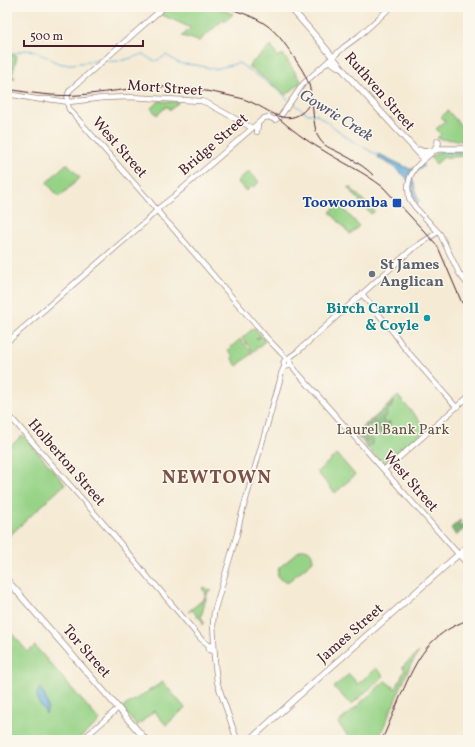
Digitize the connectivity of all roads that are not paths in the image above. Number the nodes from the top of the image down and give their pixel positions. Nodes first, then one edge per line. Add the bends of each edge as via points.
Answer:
1 (164, 7) edge
2 (290, 7) edge
3 (391, 7) edge
4 (332, 58) junction
5 (7, 94) edge
6 (66, 102) junction
7 (378, 116) dead end
8 (387, 118) junction
9 (254, 130) junction
10 (468, 148) edge
11 (423, 159) junction
12 (147, 198) junction
13 (153, 206) junction
14 (158, 210) junction
15 (153, 217) junction
16 (145, 221) junction
17 (166, 221) junction
18 (171, 226) junction
19 (436, 231) junction
20 (468, 285) edge
21 (363, 294) junction
22 (398, 335) junction
23 (7, 342) edge
24 (287, 363) junction
25 (430, 376) junction
26 (468, 397) edge
27 (456, 407) junction
28 (7, 413) edge
29 (384, 470) junction
30 (240, 520) junction
31 (232, 549) junction
32 (467, 549) edge
33 (456, 556) junction
34 (466, 564) edge
35 (7, 580) edge
36 (215, 609) junction
37 (213, 632) junction
38 (211, 647) junction
39 (214, 659) junction
40 (115, 711) joint
41 (122, 712) junction
42 (82, 740) edge
43 (146, 740) edge
44 (235, 740) edge
45 (250, 740) edge
46 (254, 740) edge

1 - 6 main road via 69,91
2 - 4 highway, Ruthven Street via 323,42
3 - 4 main road, Bridge Street
4 - 8 highway, Ruthven Street
4 - 9 main road, Bridge Street via 302,85 277,120 265,117
4 - 10 highway, Ruthven Street via 424,156 437,144
5 - 6 main road, Mort Street
6 - 9 main road, Mort Street via 130,97 201,101
6 - 12 main road, West Street
7 - 8 highway
8 - 11 highway, Ruthven Street
9 - 14 main road, Bridge Street
10 - 11 highway via 439,149
11 - 19 main road via 409,173 408,196
12 - 13 main road, West Street
12 - 14 main road, West Street
13 - 14 main road, West Street
13 - 16 main road
14 - 15 main road, Bridge Street
14 - 16 main road, Bridge Street
14 - 17 main road, West Street
14 - 18 main road, West Street
15 - 16 main road, Bridge Street
15 - 17 main road via 158,216
16 - 23 main road, Bridge Street
17 - 18 main road, West Street
18 - 24 main road, West Street
19 - 20 main road via 458,273
19 - 21 main road via 418,242
21 - 22 main road
21 - 24 main road
22 - 25 main road
22 - 25 main road via 403,346
24 - 29 main road, West Street
24 - 30 main road via 281,374
25 - 27 main road
26 - 27 main road
27 - 29 main road
28 - 38 main road, Holberton Street via 165,598
29 - 33 main road, West Street via 443,537
30 - 31 main road
30 - 31 main road via 232,539
31 - 36 main road
32 - 33 highway, James Street
32 - 33 highway via 459,551
32 - 34 highway via 464,555
33 - 34 main road, West Street
33 - 34 highway via 459,561
33 - 45 highway, James Street
33 - 46 highway, James Street
35 - 41 highway, Tor Street
36 - 37 main road
36 - 38 main road
37 - 38 main road
37 - 39 main road
38 - 39 main road
38 - 44 main road via 216,685
39 - 44 main road via 217,682
40 - 41 highway
40 - 42 main road
41 - 43 highway, Tor Street

